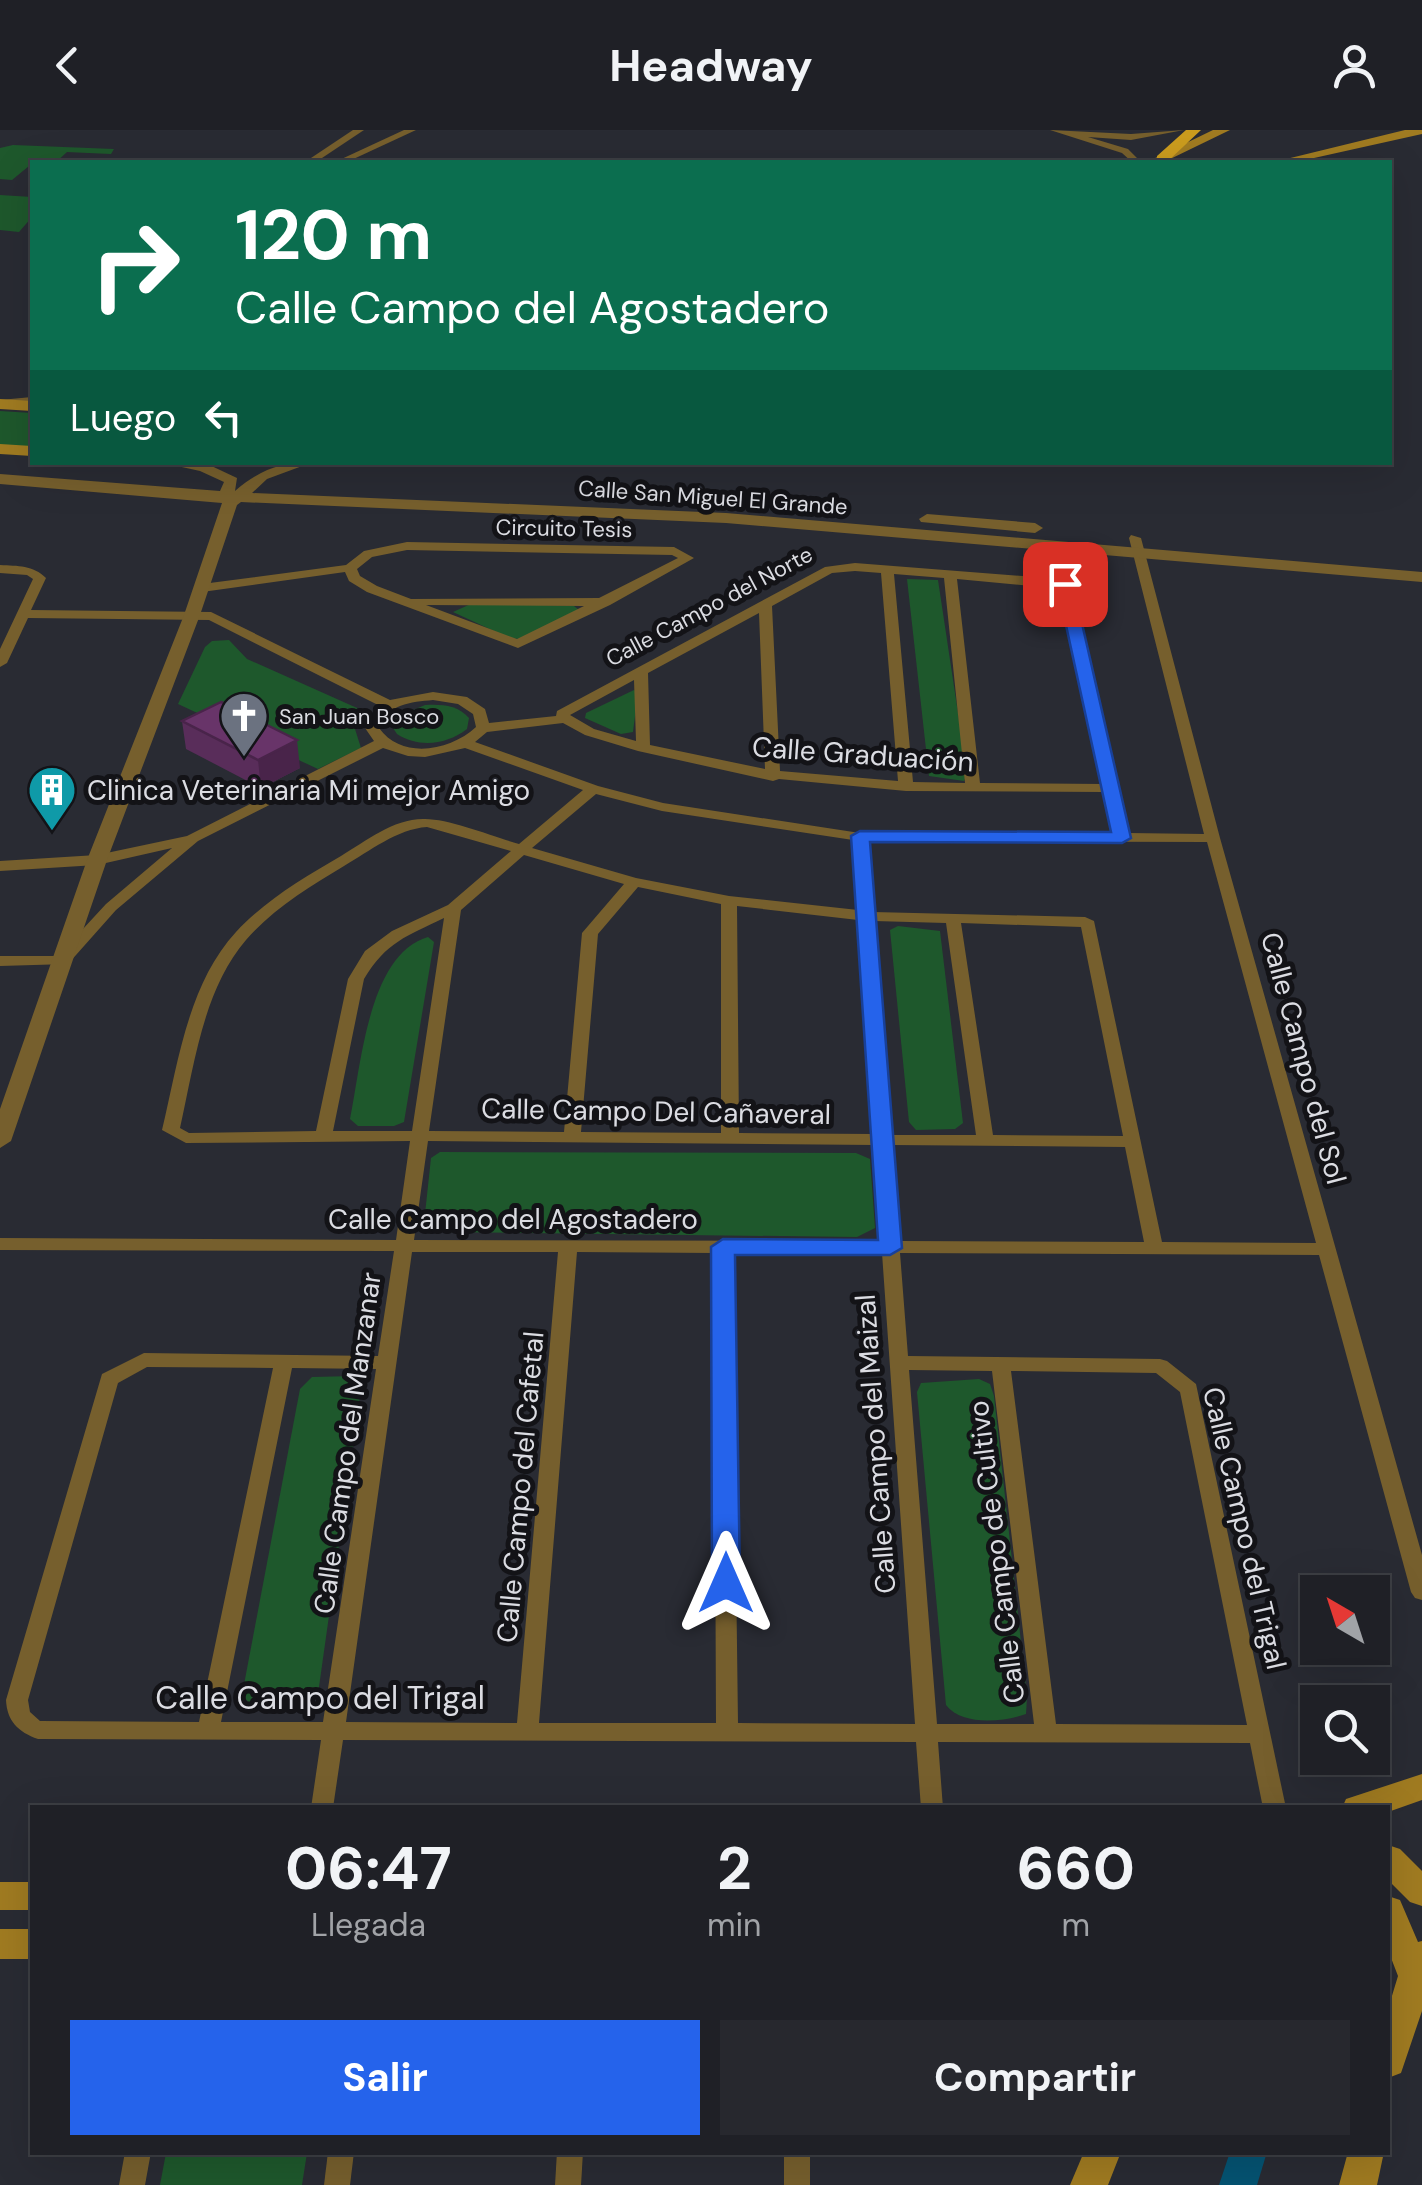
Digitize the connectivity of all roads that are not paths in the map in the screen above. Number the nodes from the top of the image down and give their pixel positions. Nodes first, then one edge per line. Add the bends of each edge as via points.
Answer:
1 (359, 130) edge
2 (411, 130) edge
3 (1054, 130) edge
4 (1179, 130) edge
5 (1194, 130) edge
6 (1224, 130) edge
7 (1422, 130) edge
8 (1067, 133) junction
9 (313, 160) edge
10 (344, 160) edge
11 (1135, 160) edge
12 (1158, 160) edge
13 (1291, 160) edge
14 (0, 403) edge
15 (30, 403) edge
16 (0, 449) edge
17 (30, 451) edge
18 (0, 465) edge
19 (188, 465) edge
20 (296, 465) edge
21 (0, 479) edge
22 (236, 492) junction
23 (1137, 545) junction
24 (1422, 562) edge
25 (0, 568) edge
26 (350, 568) junction
27 (887, 569) junction
28 (950, 574) junction
29 (1422, 577) edge
30 (203, 583) junction
31 (405, 601) junction
32 (608, 602) junction
33 (766, 604) junction
34 (26, 614) junction
35 (192, 615) junction
36 (0, 663) edge
37 (641, 670) junction
38 (390, 705) junction
39 (563, 717) junction
40 (482, 721) junction
41 (383, 742) junction
42 (465, 743) junction
43 (643, 748) junction
44 (773, 776) junction
45 (906, 786) junction
46 (973, 788) junction
47 (1110, 788) junction
48 (593, 789) junction
49 (860, 836) junction
50 (193, 838) junction
51 (1122, 838) junction
52 (1213, 838) junction
53 (520, 851) junction
54 (98, 860) junction
55 (0, 866) edge
56 (634, 882) junction
57 (729, 902) junction
58 (453, 908) junction
59 (866, 916) junction
60 (952, 918) junction
61 (0, 961) edge
62 (62, 962) junction
63 (420, 1136) junction
64 (323, 1137) junction
65 (572, 1138) junction
66 (730, 1138) junction
67 (883, 1141) junction
68 (0, 1142) edge
69 (985, 1142) junction
70 (1133, 1142) junction
71 (0, 1244) edge
72 (404, 1246) junction
73 (568, 1246) junction
74 (723, 1247) junction
75 (890, 1248) junction
76 (1154, 1248) junction
77 (1326, 1249) junction
78 (284, 1362) junction
79 (387, 1363) junction
80 (899, 1363) junction
81 (1001, 1365) junction
82 (1422, 1592) edge
83 (208, 1730) junction
84 (333, 1731) junction
85 (526, 1732) junction
86 (727, 1732) junction
87 (926, 1733) junction
88 (1046, 1734) junction
89 (1260, 1734) junction
90 (1422, 1787) edge
91 (322, 1805) edge
92 (932, 1805) edge
93 (1275, 1805) edge
94 (1375, 1805) edge
95 (1390, 1861) edge
96 (1422, 1892) edge
97 (0, 1896) edge
98 (30, 1896) edge
99 (1390, 1914) edge
100 (0, 1944) edge
101 (30, 1944) edge
102 (1418, 1964) edge
103 (1390, 2055) edge
104 (137, 2155) edge
105 (341, 2155) edge
106 (570, 2155) edge
107 (797, 2155) edge
108 (1103, 2155) edge
109 (1365, 2155) edge
110 (132, 2185) edge
111 (337, 2185) edge
112 (568, 2185) edge
113 (797, 2185) edge
114 (1089, 2185) edge
115 (1358, 2185) edge

1 - 9 street
2 - 10 street
3 - 8 street
4 - 8 street via 1131,137
5 - 12 highway
6 - 12 main road
7 - 13 main road
8 - 11 street
14 - 15 main road
16 - 17 main road
18 - 22 street, Calle San Miguel El Grande
19 - 22 street via 203,467
20 - 22 street
21 - 22 street, Calle San Miguel El Grande
22 - 23 street, Calle San Miguel El Grande
22 - 30 street
23 - 24 street, Calle San Miguel El Grande
23 - 29 street, Calle San Miguel El Grande
23 - 52 street, Calle Campo del Sol
25 - 34 street via 40,575
26 - 30 street, Circuito Tesis
26 - 31 street, Circuito Tesis via 372,589
26 - 32 street, Circuito Tesis via 368,554 407,546 688,555
27 - 28 street, Calle Campo del Norte
27 - 33 street, Calle Campo del Norte via 829,570
27 - 45 street
28 - 46 street
28 - 47 street, Calle Campo del Norte via 1065,584
30 - 35 street
31 - 32 street, Circuito Tesis
31 - 32 street, Circuito Tesis via 518,644
33 - 37 street, Calle Campo del Norte
33 - 44 street
34 - 35 street
34 - 36 street
35 - 38 street via 227,622
35 - 54 street
37 - 39 street, Calle Campo del Norte
37 - 43 street
38 - 40 street via 448,697 473,705
38 - 41 street via 373,720
39 - 40 street, Calle Campo del Norte
39 - 43 street, Calle Graduación
40 - 42 street
41 - 42 street via 413,752
41 - 50 street
42 - 48 street
43 - 44 street, Calle Graduación
44 - 45 street, Calle Graduación
45 - 46 street, Calle Graduación
46 - 47 street, Calle Graduación
47 - 51 street
48 - 49 street via 701,814
48 - 53 street
49 - 51 street
49 - 59 street, Calle Campo del Maizal
50 - 54 street
50 - 62 street via 111,907
51 - 52 street
52 - 77 street, Calle Campo del Sol
53 - 56 street
53 - 58 street
53 - 64 street, Calle Campo Del Cañaveral via 413,824 259,914 223,956 206,987 171,1130 178,1137
54 - 55 street
54 - 62 street
56 - 57 street
56 - 65 street via 590,932
57 - 59 street
57 - 66 street
58 - 63 street, Calle Campo del Manzanar
58 - 64 street via 385,942 362,966
59 - 60 street
59 - 67 street, Calle Campo del Maizal
60 - 69 street
60 - 70 street via 1088,924
61 - 62 street
62 - 68 street
63 - 64 street, Calle Campo Del Cañaveral
63 - 65 street, Calle Campo Del Cañaveral
63 - 72 street, Calle Campo del Manzanar
65 - 66 street, Calle Campo Del Cañaveral
66 - 67 street, Calle Campo Del Cañaveral
67 - 69 street, Calle Campo Del Cañaveral
67 - 75 street, Calle Campo del Maizal
69 - 70 street, Calle Campo Del Cañaveral
70 - 76 street
71 - 72 street, Calle Campo del Agostadero
72 - 73 street, Calle Campo del Agostadero
72 - 79 street, Calle Campo del Manzanar
73 - 74 street, Calle Campo del Agostadero
73 - 85 street, Calle Campo del Cafetal
74 - 75 street, Calle Campo del Agostadero
74 - 86 street
75 - 76 street, Calle Campo del Agostadero
75 - 80 street, Calle Campo del Maizal
76 - 77 street, Calle Campo del Agostadero
77 - 82 street, Calle Campo del Sol
78 - 79 street, Calle Campo del Trigal
78 - 83 street
78 - 83 street, Calle Campo del Trigal via 144,1360 109,1379 16,1700 20,1717 38,1730
79 - 84 street, Calle Campo del Manzanar
80 - 81 street, Calle Campo del Trigal
80 - 87 street, Calle Campo del Maizal
81 - 88 street, Calle Campo de Cultivo
81 - 89 street, Calle Campo del Trigal via 1160,1366 1189,1389
83 - 84 street, Calle Campo del Trigal
84 - 85 street, Calle Campo del Trigal
84 - 91 street, Calle Campo del Manzanar
85 - 86 street, Calle Campo del Trigal
86 - 87 street, Calle Campo del Trigal
87 - 88 street, Calle Campo del Trigal
87 - 92 street, Calle Campo del Maizal
88 - 89 street, Calle Campo del Trigal
89 - 93 street, Calle Campo del Trigal
90 - 94 main road
95 - 96 main road
97 - 98 main road
99 - 102 main road
100 - 101 main road
102 - 103 main road
104 - 110 street
105 - 111 street
106 - 112 street
107 - 113 street
108 - 114 main road
109 - 115 main road

